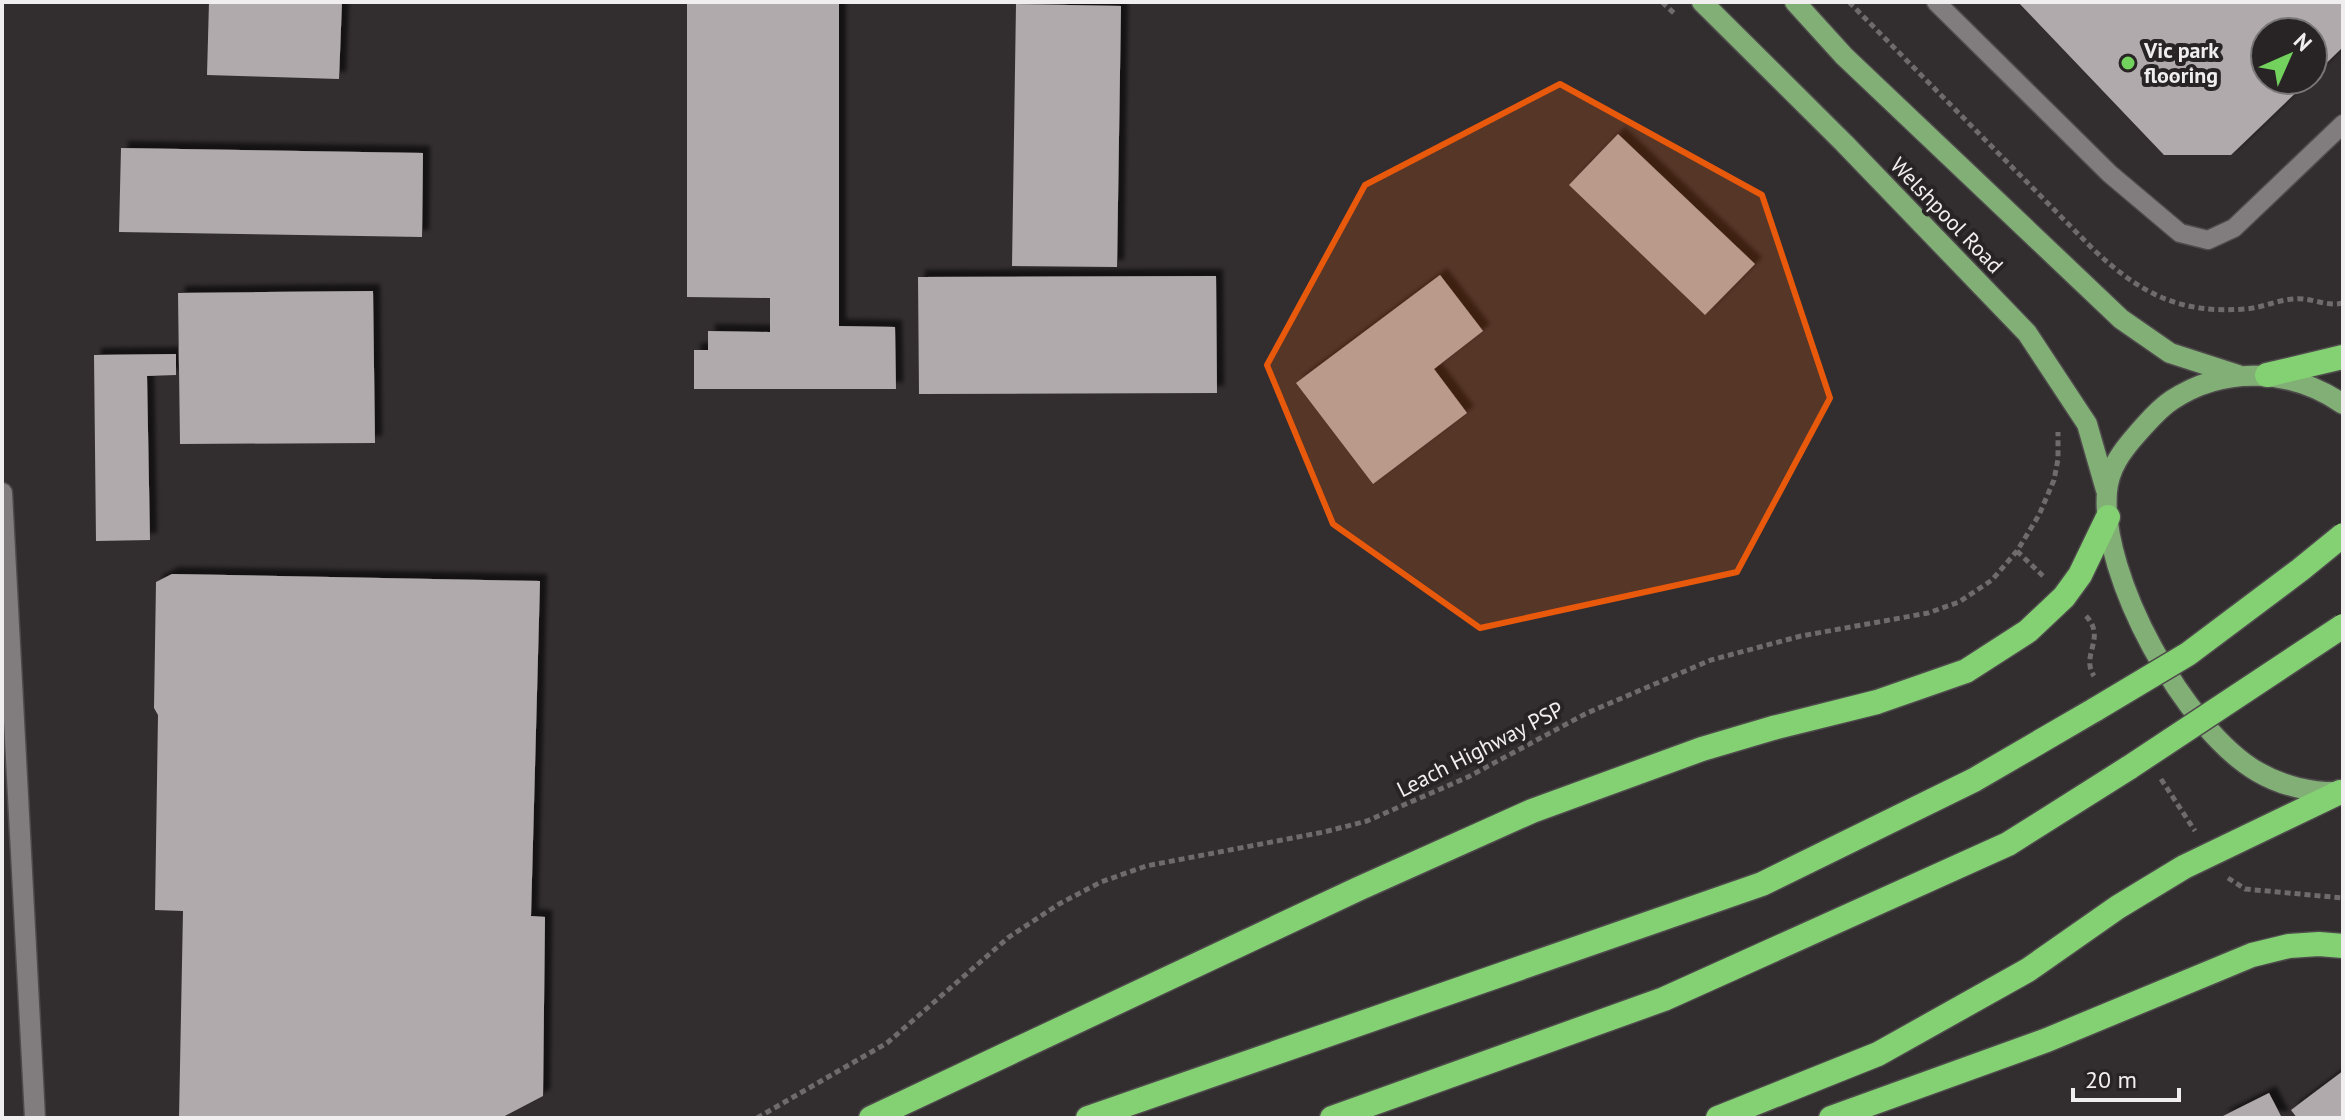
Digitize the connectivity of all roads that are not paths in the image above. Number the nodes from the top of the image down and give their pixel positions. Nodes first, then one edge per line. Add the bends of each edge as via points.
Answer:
1 (1702, 2) edge
2 (1795, 2) edge
3 (1936, 2) edge
4 (2343, 124) edge
5 (2343, 357) edge
6 (2238, 375) junction
7 (2267, 375) junction
8 (2343, 404) edge
9 (2, 493) edge
10 (2108, 506) junction
11 (2343, 535) edge
12 (2343, 626) edge
13 (2342, 793) edge
14 (2343, 946) edge
15 (35, 1118) edge
16 (871, 1118) edge
17 (1088, 1118) edge
18 (1332, 1118) edge
19 (1718, 1118) edge
20 (1831, 1118) edge

1 - 10 main road, Welshpool Road via 2027,333 2087,424
2 - 6 main road, Welshpool Road via 1844,56 2121,319 2170,353
3 - 4 lane via 2110,174 2180,233 2208,240 2234,228
5 - 7 highway
6 - 7 main road
6 - 10 main road via 2187,391 2158,411 2119,456
7 - 8 main road via 2314,386
9 - 15 street
10 - 13 main road, Welshpool Road via 2116,566 2144,632 2199,716 2229,750 2258,772 2318,793
10 - 16 highway via 2080,575 2064,597 2028,631 1966,671 1877,702 1702,749 1532,811
11 - 17 highway, bridge via 2188,654 1974,780 1762,884
12 - 18 highway, bridge via 2008,844 1664,999
13 - 19 highway via 2184,867 2028,970 1878,1054
14 - 20 highway via 2289,946 2252,955 2047,1040

